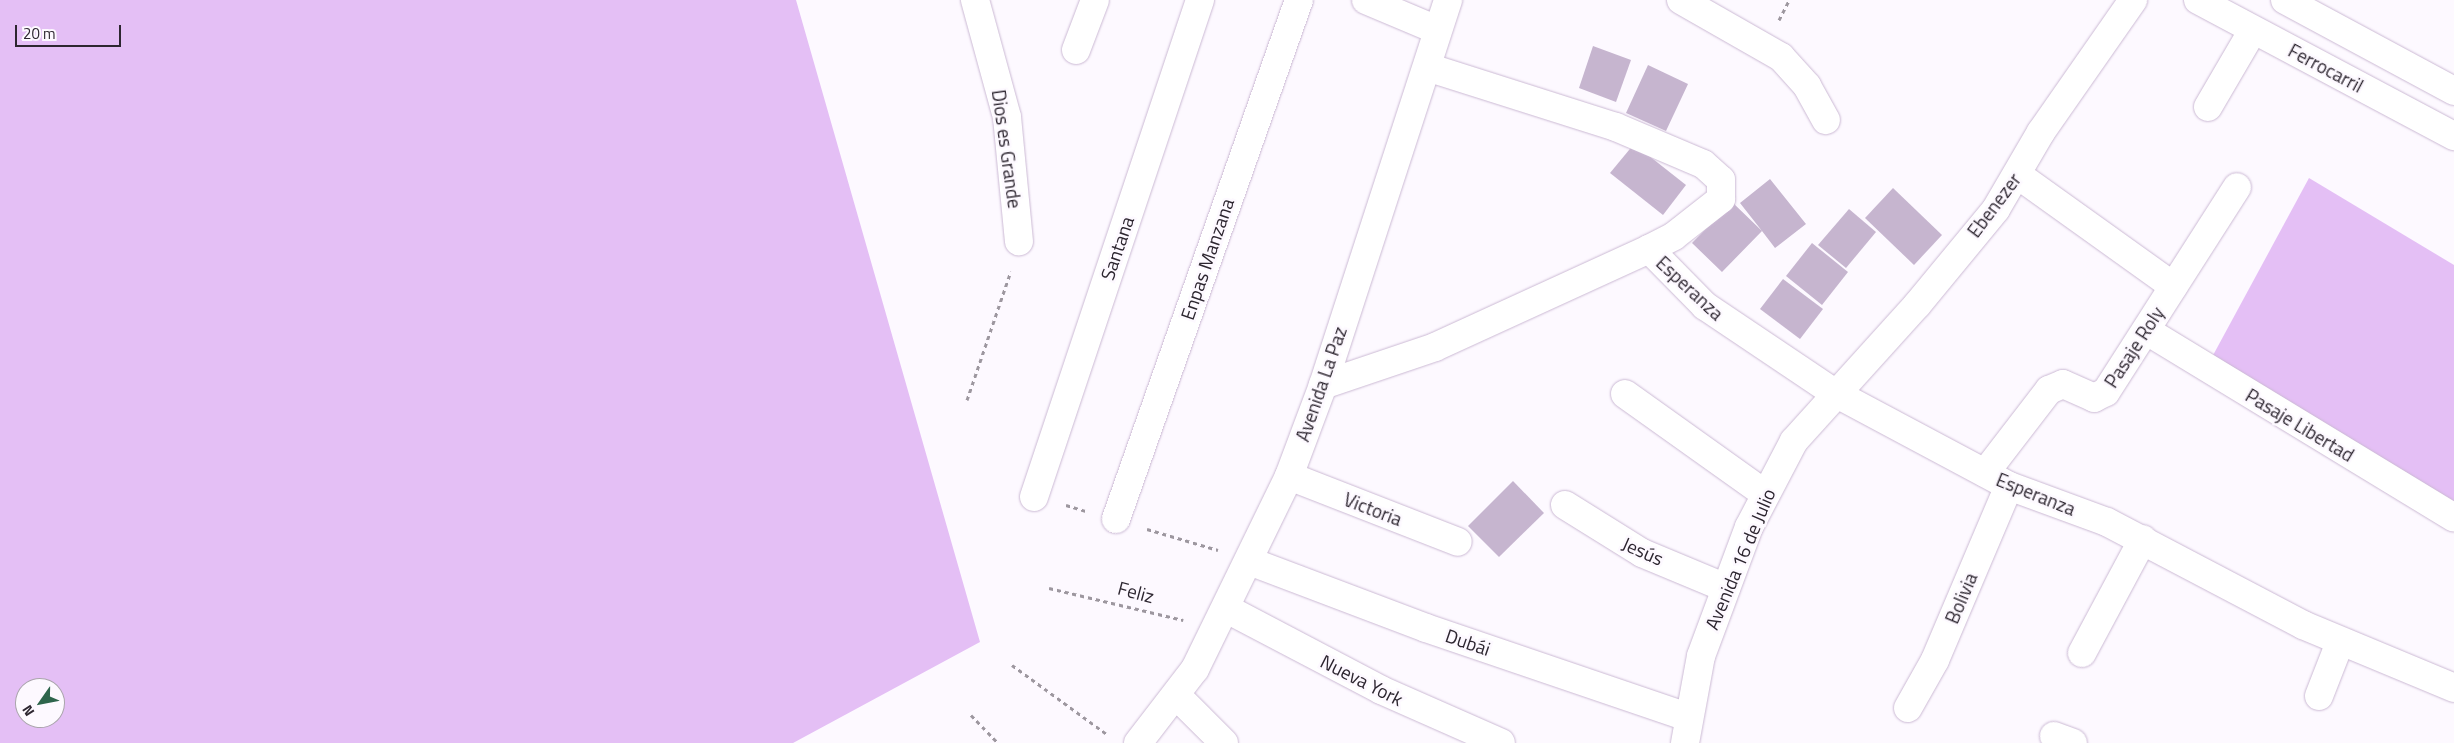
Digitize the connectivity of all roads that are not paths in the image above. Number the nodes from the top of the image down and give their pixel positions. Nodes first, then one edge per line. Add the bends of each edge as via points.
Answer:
1 (975, 0) edge
2 (1095, 0) edge
3 (1200, 0) edge
4 (1299, 0) edge
5 (1366, 0) edge
6 (1448, 0) edge
7 (1681, 0) edge
8 (2132, 0) edge
9 (2198, 0) edge
10 (2284, 0) edge
11 (1438, 30) junction
12 (2253, 30) junction
13 (1076, 50) dead end
14 (1428, 67) junction
15 (2454, 91) edge
16 (2208, 107) dead end
17 (1826, 120) dead end
18 (2454, 136) edge
19 (2018, 175) junction
20 (2237, 187) dead end
21 (1019, 241) road end
22 (1649, 249) junction
23 (2173, 286) junction
24 (2147, 331) junction
25 (1323, 385) junction
26 (1833, 392) junction
27 (1625, 394) dead end
28 (1985, 473) junction
29 (1289, 476) junction
30 (2009, 486) junction
31 (1765, 494) junction
32 (1034, 496) dead end
33 (1565, 505) dead end
34 (2454, 518) edge
35 (1116, 519) dead end
36 (2143, 539) junction
37 (1458, 542) dead end
38 (1249, 561) junction
39 (1726, 588) junction
40 (1227, 608) junction
41 (2340, 642) junction
42 (2082, 653) dead end
43 (2454, 688) edge
44 (2319, 696) dead end
45 (1178, 697) junction
46 (1908, 708) dead end
47 (1686, 736) edge
48 (1138, 743) edge
49 (1224, 743) edge
50 (1501, 743) edge

1 - 21 street, Dios es Grande via 1007,118
2 - 13 street
3 - 32 street, Santana
4 - 35 street, Enpas Manzana
5 - 11 street
6 - 11 street, Avenida La Paz
7 - 17 street via 1781,58 1807,86
8 - 19 street, Ebenezer via 2041,132
9 - 12 street, Ferrocarril
10 - 15 street
11 - 14 street, Avenida La Paz
12 - 16 street
12 - 18 street, Ferrocarril
14 - 22 street, Esperanza via 1616,127 1714,172 1721,180 1721,199 1674,236
14 - 25 street, Avenida La Paz
19 - 23 street
19 - 26 street, Ebenezer via 1917,305
20 - 23 street, Pasaje Roly
22 - 25 street, Esperanza via 1435,347
22 - 26 street, Esperanza via 1705,306
23 - 24 street, Pasaje Roly
24 - 28 street, Pasaje Roly via 2099,397 2063,384 2049,390
24 - 34 street, Pasaje Libertad
25 - 29 street, Avenida La Paz
26 - 28 street, Esperanza
26 - 31 street, Avenida 16 de Julio via 1794,441
27 - 31 street
28 - 30 street, Esperanza
29 - 37 street, Victoria
29 - 38 street, Avenida La Paz
30 - 36 street, Esperanza
30 - 46 street, Bolivia via 1935,660
31 - 39 street, Avenida 16 de Julio
33 - 39 street, Jesús via 1642,553
36 - 41 street, Esperanza
36 - 42 street
38 - 40 street, Avenida La Paz
38 - 47 street, Dubái via 1426,628
39 - 47 street, Avenida 16 de Julio via 1701,656
40 - 45 street, Avenida La Paz
40 - 50 street, Nueva York via 1381,690
41 - 43 street, Esperanza
41 - 44 street
45 - 48 street, Avenida La Paz
45 - 49 street

